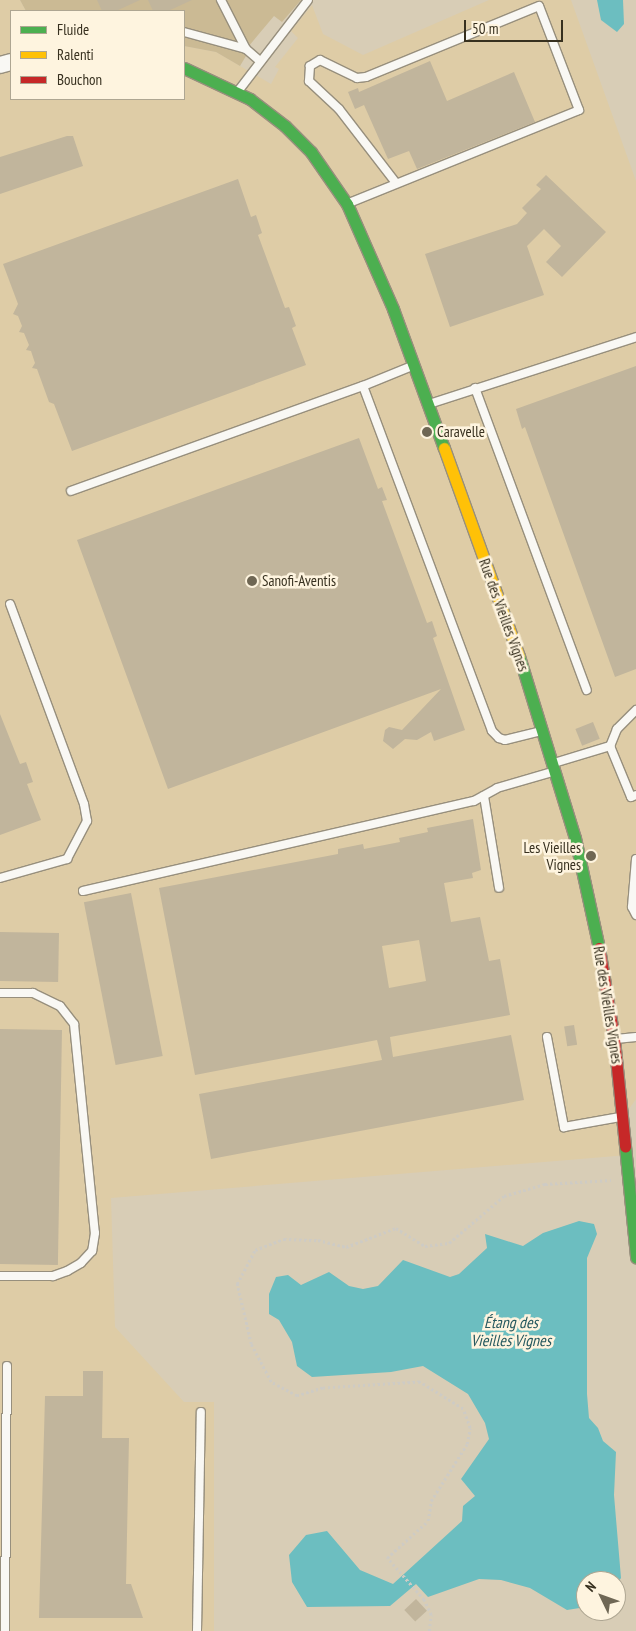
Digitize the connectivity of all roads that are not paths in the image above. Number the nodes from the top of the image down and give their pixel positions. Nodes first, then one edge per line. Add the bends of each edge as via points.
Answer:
1 (221, 0) edge
2 (308, 0) edge
3 (185, 32) edge
4 (246, 49) junction
5 (260, 61) junction
6 (185, 68) edge
7 (238, 92) junction
8 (396, 183) junction
9 (347, 204) junction
10 (636, 337) edge
11 (413, 365) junction
12 (363, 386) junction
13 (475, 388) junction
14 (427, 404) junction
15 (70, 491) dead end
16 (10, 604) dead end
17 (587, 690) dead end
18 (636, 710) edge
19 (544, 729) junction
20 (610, 746) junction
21 (555, 767) junction
22 (636, 794) edge
23 (484, 796) junction
24 (636, 859) edge
25 (0, 878) edge
26 (499, 888) dead end
27 (83, 891) dead end
28 (636, 915) edge
29 (0, 993) edge
30 (547, 1036) dead end
31 (636, 1037) edge
32 (614, 1039) junction
33 (624, 1116) junction
34 (636, 1257) edge
35 (0, 1276) edge
36 (7, 1366) dead end
37 (201, 1412) dead end
38 (5, 1631) edge
39 (197, 1631) edge

1 - 4 lane
2 - 5 lane
3 - 4 lane
4 - 5 lane
5 - 7 lane
6 - 7 street, Rue des Vieilles Vignes
7 - 9 street, Rue des Vieilles Vignes via 261,106 301,142 326,170
8 - 8 lane via 579,110 539,6 366,77 357,78 320,60 310,66 309,81 339,109
8 - 9 lane
9 - 11 street, Rue des Vieilles Vignes via 376,264
10 - 13 lane
11 - 12 lane
11 - 14 street, Rue des Vieilles Vignes
12 - 15 lane
12 - 19 lane via 495,735 505,740
13 - 14 lane
13 - 17 lane
14 - 19 street, Rue des Vieilles Vignes
16 - 25 lane via 84,804 87,821 66,860
18 - 20 lane via 617,729
19 - 21 street, Rue des Vieilles Vignes
20 - 21 lane
20 - 22 lane via 630,797
21 - 23 lane via 496,788
21 - 32 street, Rue des Vieilles Vignes via 591,907
23 - 26 lane
23 - 27 lane
24 - 28 lane via 632,907
29 - 35 lane via 33,993 60,1006 74,1024 95,1233 92,1250 81,1264 67,1271 52,1276
30 - 33 lane via 564,1127
31 - 32 lane
32 - 33 street, Rue des Vieilles Vignes
33 - 34 street, Rue des Vieilles Vignes
36 - 38 lane
37 - 39 lane

